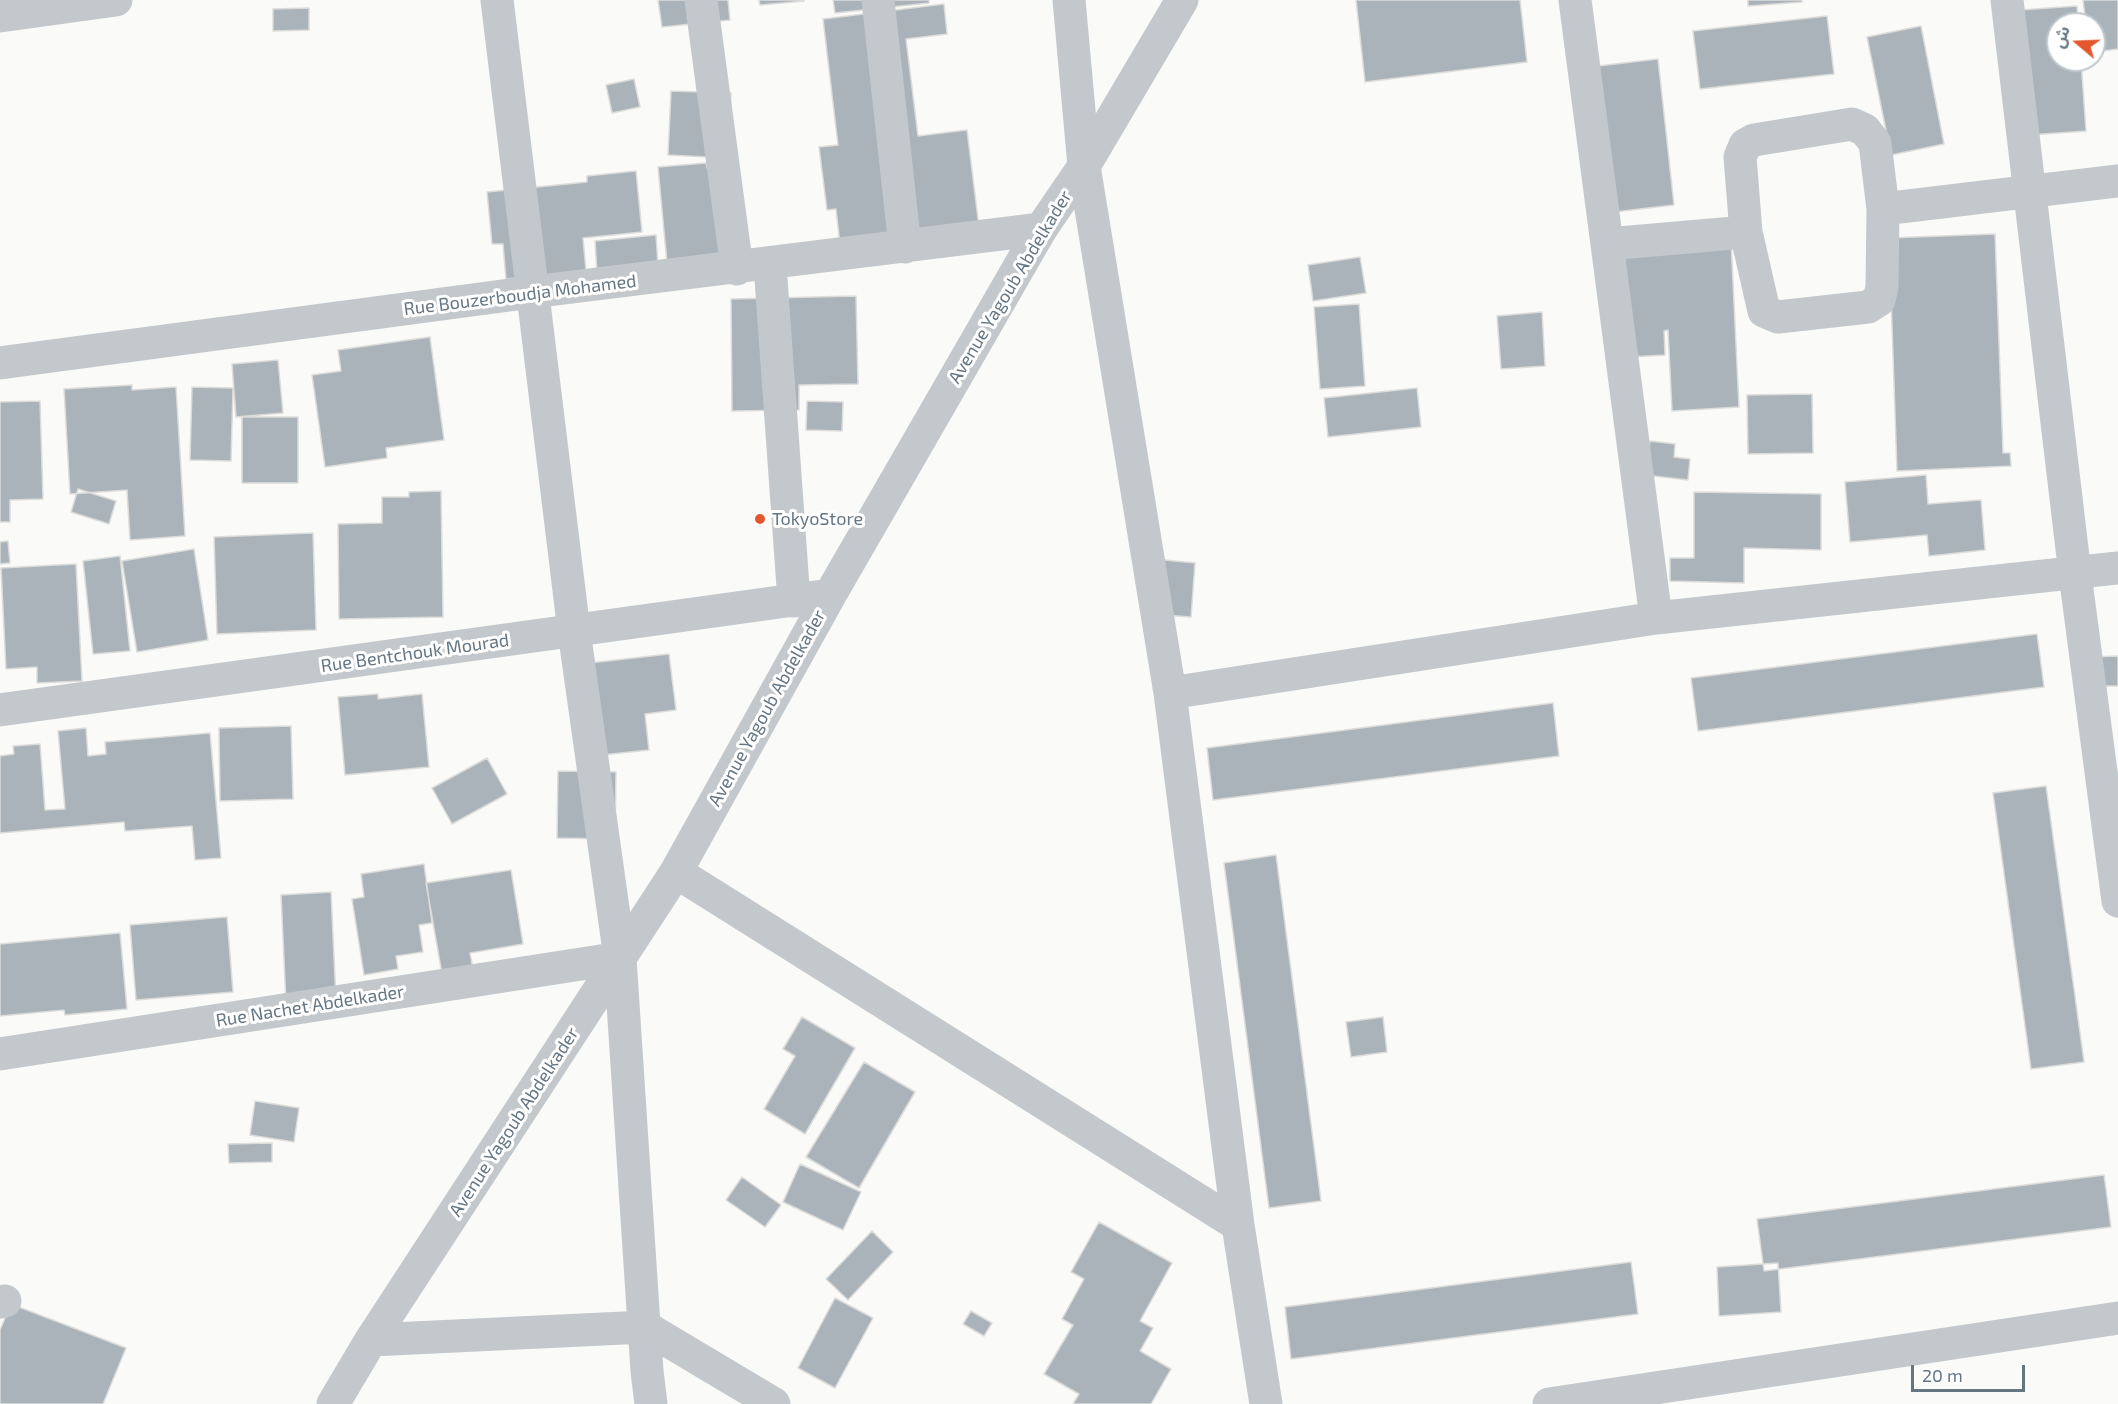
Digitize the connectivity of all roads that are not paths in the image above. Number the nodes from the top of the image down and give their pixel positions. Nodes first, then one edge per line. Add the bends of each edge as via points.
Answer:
1 (116, 0) edge
2 (497, 0) edge
3 (701, 0) edge
4 (878, 0) edge
5 (1069, 0) edge
6 (1182, 0) edge
7 (1575, 0) edge
8 (2007, 0) edge
9 (0, 16) edge
10 (1084, 166) junction
11 (2118, 181) edge
12 (2030, 190) junction
13 (1882, 209) junction
14 (1041, 230) junction
15 (1746, 232) junction
16 (1607, 244) junction
17 (905, 247) junction
18 (770, 265) junction
19 (737, 269) junction
20 (532, 292) junction
21 (0, 363) edge
22 (2118, 568) edge
23 (2075, 574) junction
24 (830, 595) junction
25 (794, 601) junction
26 (1656, 618) junction
27 (574, 631) junction
28 (1170, 693) junction
29 (0, 710) edge
30 (2109, 764) edge
31 (676, 872) junction
32 (2118, 901) edge
33 (620, 958) junction
34 (0, 1054) edge
35 (1238, 1225) junction
36 (2118, 1318) edge
37 (645, 1327) junction
38 (371, 1340) junction
39 (647, 1371) junction
40 (333, 1404) edge
41 (627, 1404) edge
42 (651, 1404) edge
43 (774, 1404) edge
44 (1266, 1404) edge
45 (1549, 1404) edge

1 - 9 street
2 - 20 street
3 - 19 street
4 - 17 street
5 - 10 street
6 - 10 street, Avenue Yagoub Abdelkader
7 - 16 street
8 - 12 street
10 - 14 street, Avenue Yagoub Abdelkader
10 - 28 street
11 - 12 street
12 - 13 street
12 - 23 street
13 - 15 street via 1882,287 1880,300 1868,307 1778,317 1764,310
13 - 15 street via 1875,143 1865,130 1852,124 1754,140 1745,146 1740,157
14 - 17 street, Rue Bouzerboudja Mohamed
14 - 24 street, Avenue Yagoub Abdelkader
15 - 16 street
16 - 26 street
17 - 18 street, Rue Bouzerboudja Mohamed
18 - 19 street, Rue Bouzerboudja Mohamed
18 - 25 street
19 - 20 street, Rue Bouzerboudja Mohamed
20 - 21 street, Rue Bouzerboudja Mohamed
20 - 27 street
22 - 23 street
23 - 26 street
23 - 30 street
24 - 25 street, Rue Bentchouk Mourad
24 - 31 street, Avenue Yagoub Abdelkader
25 - 27 street, Rue Bentchouk Mourad
26 - 28 street
27 - 29 street, Rue Bentchouk Mourad
27 - 33 street
28 - 35 street
30 - 32 street
31 - 33 street, Avenue Yagoub Abdelkader
31 - 35 street
33 - 34 street, Rue Nachet Abdelkader
33 - 37 street
33 - 38 street, Avenue Yagoub Abdelkader
35 - 44 street
36 - 45 street
37 - 38 street
37 - 39 street
37 - 43 street
38 - 40 street, Avenue Yagoub Abdelkader
39 - 41 street
39 - 42 street

